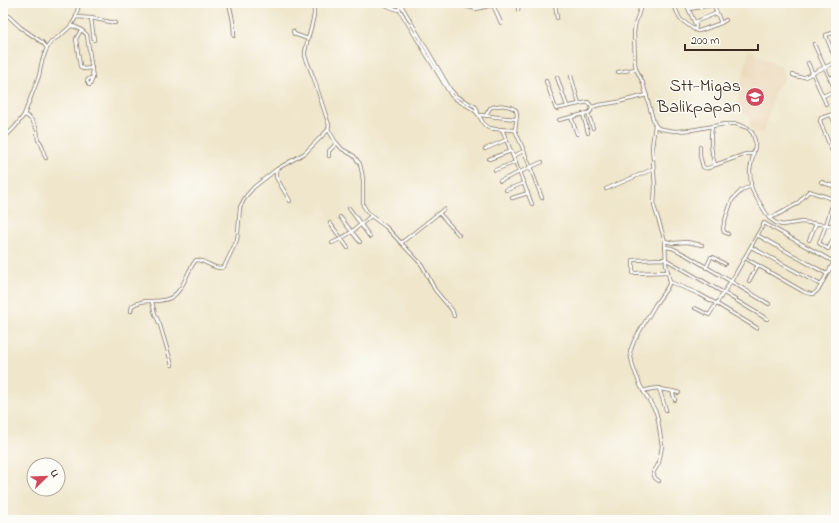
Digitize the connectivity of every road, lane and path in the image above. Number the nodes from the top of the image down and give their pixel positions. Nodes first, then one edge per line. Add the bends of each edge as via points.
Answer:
1 (79, 3) edge
2 (228, 3) edge
3 (314, 3) edge
4 (380, 3) edge
5 (519, 3) edge
6 (555, 3) edge
7 (648, 3) edge
8 (673, 3) edge
9 (686, 3) edge
10 (401, 4) edge
11 (442, 4) edge
12 (494, 4) edge
13 (640, 5) edge
14 (399, 9) junction
15 (689, 9) junction
16 (518, 10) dead end
17 (3, 11) edge
18 (717, 13) junction
19 (76, 17) junction
20 (91, 18) junction
21 (557, 18) dead end
22 (726, 20) dead end
23 (695, 22) junction
24 (115, 23) dead end
25 (501, 23) dead end
26 (721, 23) junction
27 (71, 26) junction
28 (81, 30) junction
29 (695, 30) junction
30 (293, 31) dead end
31 (836, 32) edge
32 (234, 36) dead end
33 (308, 39) junction
34 (94, 40) dead end
35 (814, 44) dead end
36 (47, 48) junction
37 (836, 62) edge
38 (808, 63) dead end
39 (825, 67) junction
40 (92, 68) junction
41 (636, 69) junction
42 (618, 72) dead end
43 (813, 73) junction
44 (793, 75) dead end
45 (836, 75) edge
46 (571, 76) dead end
47 (557, 77) dead end
48 (93, 78) dead end
49 (830, 78) junction
50 (546, 81) dead end
51 (836, 91) edge
52 (647, 95) junction
53 (823, 96) junction
54 (579, 104) junction
55 (826, 104) dead end
56 (568, 106) junction
57 (592, 107) junction
58 (588, 113) junction
59 (836, 113) edge
60 (478, 114) junction
61 (583, 114) junction
62 (24, 115) junction
63 (486, 115) junction
64 (831, 115) junction
65 (571, 117) junction
66 (516, 119) junction
67 (559, 120) dead end
68 (655, 124) junction
69 (712, 126) junction
70 (836, 126) edge
71 (593, 128) dead end
72 (328, 129) junction
73 (502, 129) junction
74 (515, 130) junction
75 (588, 133) dead end
76 (577, 134) dead end
77 (3, 140) edge
78 (506, 140) junction
79 (337, 143) junction
80 (700, 147) dead end
81 (485, 148) dead end
82 (511, 151) junction
83 (524, 151) junction
84 (832, 151) dead end
85 (753, 154) junction
86 (329, 156) dead end
87 (513, 156) junction
88 (46, 158) dead end
89 (489, 159) dead end
90 (516, 162) junction
91 (542, 162) dead end
92 (715, 165) junction
93 (530, 167) junction
94 (277, 169) junction
95 (654, 169) junction
96 (495, 170) dead end
97 (520, 172) junction
98 (500, 180) dead end
99 (820, 182) dead end
100 (524, 183) junction
101 (751, 186) junction
102 (836, 187) edge
103 (606, 189) dead end
104 (506, 190) dead end
105 (836, 192) edge
106 (528, 193) junction
107 (512, 198) dead end
108 (542, 198) dead end
109 (834, 199) junction
110 (290, 201) dead end
111 (532, 204) dead end
112 (349, 208) dead end
113 (444, 209) dead end
114 (439, 213) junction
115 (371, 216) junction
116 (340, 217) dead end
117 (769, 218) junction
118 (330, 223) dead end
119 (361, 224) junction
120 (816, 224) junction
121 (826, 225) junction
122 (836, 226) edge
123 (351, 232) junction
124 (728, 234) dead end
125 (836, 234) edge
126 (458, 235) dead end
127 (757, 235) junction
128 (370, 237) dead end
129 (342, 238) junction
130 (809, 240) dead end
131 (665, 241) junction
132 (360, 242) dead end
133 (332, 243) dead end
134 (401, 243) junction
135 (702, 245) dead end
136 (665, 246) junction
137 (751, 246) junction
138 (348, 248) dead end
139 (745, 258) junction
140 (836, 258) edge
141 (665, 259) junction
142 (834, 262) junction
143 (725, 264) dead end
144 (758, 265) junction
145 (706, 268) junction
146 (668, 272) junction
147 (828, 274) junction
148 (749, 281) dead end
149 (670, 282) junction
150 (731, 282) junction
151 (821, 286) junction
152 (724, 292) junction
153 (152, 302) junction
154 (717, 304) junction
155 (769, 304) dead end
156 (696, 308) dead end
157 (131, 311) dead end
158 (454, 316) dead end
159 (767, 319) dead end
160 (757, 328) dead end
161 (172, 365) dead end
162 (659, 388) junction
163 (643, 391) junction
164 (672, 391) junction
165 (679, 393) dead end
166 (675, 400) dead end
167 (666, 410) dead end
168 (659, 481) dead end

1 - 19 street
2 - 32 street
3 - 33 street
4 - 14 street
5 - 16 street
6 - 21 street
7 - 13 street
8 - 29 street via 680,19
9 - 15 street
10 - 14 street
10 - 60 street via 450,89 456,96 476,107
11 - 12 street via 458,4 476,9
12 - 25 street
13 - 41 street via 634,38
14 - 60 street via 451,95
15 - 18 street via 712,4
15 - 23 street
17 - 36 street
18 - 23 street
18 - 26 street
19 - 20 street
19 - 27 street
20 - 24 street
20 - 34 street
22 - 26 street
23 - 29 street
26 - 29 street via 699,31
27 - 28 street
27 - 36 street
28 - 40 street via 87,35
28 - 40 street via 76,39 80,66 83,69
30 - 33 street via 294,34
31 - 37 street via 826,35
33 - 72 street via 305,56 327,117
35 - 39 street
36 - 62 street
37 - 39 street
38 - 43 street
39 - 43 street
39 - 49 street
40 - 48 street
41 - 42 street
41 - 52 street
43 - 44 street via 805,77
43 - 53 street
45 - 49 street
46 - 54 street
47 - 56 street
49 - 51 street
50 - 56 street via 556,109
51 - 53 street
52 - 57 street
52 - 68 street
53 - 55 street
54 - 56 street
54 - 57 street via 588,102
57 - 58 street
58 - 61 street
58 - 71 street
59 - 64 street
60 - 63 street
60 - 73 street via 488,128
61 - 65 street
61 - 75 street
62 - 77 street
62 - 88 street via 29,117 36,128 37,138 42,144
63 - 66 street
63 - 66 street via 492,107 506,106 516,110
64 - 70 street
64 - 84 street via 820,120
65 - 67 street
65 - 76 street
66 - 74 street
68 - 69 street via 663,130 675,131
68 - 95 street via 652,147
69 - 85 street via 736,124 748,128 754,137
69 - 92 street
72 - 79 street
72 - 94 street via 305,153
73 - 74 street
73 - 78 street
74 - 83 street
78 - 81 street
78 - 82 street
79 - 86 street via 329,151
79 - 115 street via 360,164 363,204
80 - 92 street via 703,167 705,169
82 - 87 street
82 - 89 street
83 - 87 street
83 - 93 street
85 - 92 street
85 - 101 street
87 - 90 street
90 - 96 street
90 - 97 street
91 - 93 street
93 - 97 street
93 - 108 street
94 - 110 street via 276,177
94 - 153 street via 254,187 242,201 237,240 224,267 218,268 196,260 179,291 168,299
95 - 103 street
95 - 131 street via 655,210
97 - 98 street
97 - 100 street
99 - 102 street
100 - 104 street
100 - 106 street
101 - 117 street
101 - 124 street via 742,190 732,200 723,227 724,232
105 - 109 street
106 - 107 street
106 - 111 street
109 - 117 street via 809,191 797,204
109 - 121 street
112 - 119 street
113 - 114 street
114 - 126 street
114 - 134 street
115 - 119 street
115 - 134 street
116 - 123 street
117 - 120 street via 782,225 799,222
118 - 129 street
119 - 123 street
119 - 128 street
120 - 121 street
120 - 130 street
121 - 122 street
121 - 125 street via 819,244 828,249
123 - 129 street
123 - 132 street
127 - 137 street
127 - 142 street via 764,224
127 - 147 street
129 - 133 street
129 - 138 street
131 - 135 street
131 - 136 street
134 - 158 street via 422,265 435,290
136 - 141 street
136 - 145 street
137 - 139 street
137 - 151 street
139 - 144 street
139 - 150 street
140 - 142 street
141 - 146 street
141 - 146 street via 633,260 633,273
141 - 152 street
142 - 147 street
143 - 145 street via 711,257
144 - 148 street
144 - 151 street via 809,294 816,293
145 - 150 street
146 - 149 street
147 - 151 street
149 - 154 street
149 - 163 street via 630,349 633,367
150 - 152 street
150 - 155 street
152 - 154 street
152 - 159 street
153 - 157 street via 134,304
153 - 161 street
154 - 156 street via 709,316
154 - 160 street
162 - 163 street
162 - 164 street
162 - 167 street
163 - 168 street via 658,420 662,446 658,466 653,473
164 - 165 street
164 - 166 street

